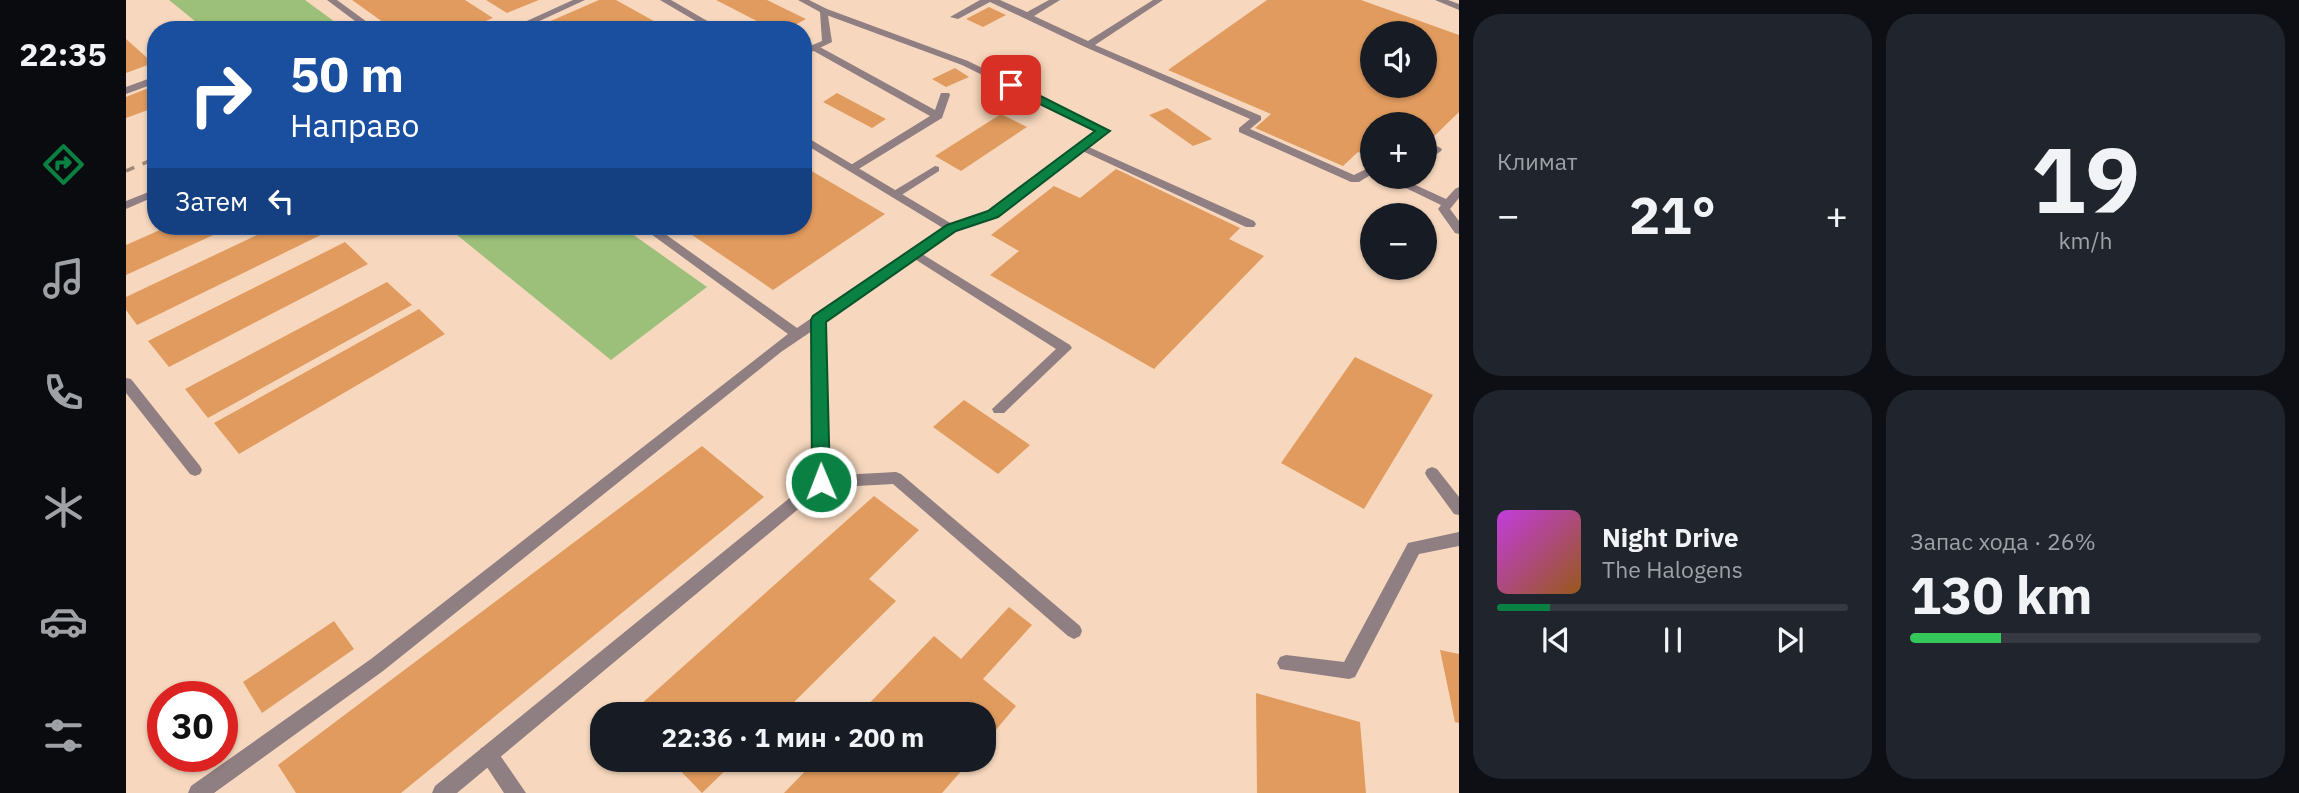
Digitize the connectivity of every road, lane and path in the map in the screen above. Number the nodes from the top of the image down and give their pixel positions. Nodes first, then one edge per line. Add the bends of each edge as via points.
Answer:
1 (331, 0) edge
2 (581, 0) edge
3 (664, 0) edge
4 (802, 0) edge
5 (987, 0) edge
6 (993, 0) edge
7 (1056, 0) edge
8 (1160, 0) edge
9 (1439, 0) edge
10 (1459, 7) edge
11 (824, 12) junction
12 (1027, 16) junction
13 (956, 17) dead end
14 (360, 21) edge
15 (533, 21) edge
16 (702, 21) edge
17 (1088, 45) junction
18 (815, 48) junction
19 (812, 50) edge
20 (147, 83) edge
21 (126, 91) edge
22 (945, 95) dead end
23 (938, 116) junction
24 (812, 143) edge
25 (1087, 143) junction
26 (853, 168) junction
27 (935, 169) dead end
28 (1360, 177) edge
29 (1419, 189) edge
30 (1459, 191) edge
31 (896, 194) junction
32 (147, 196) edge
33 (1448, 204) junction
34 (126, 205) edge
35 (1250, 224) dead end
36 (951, 228) junction
37 (1459, 230) edge
38 (659, 235) edge
39 (914, 253) junction
40 (818, 320) junction
41 (797, 334) junction
42 (126, 383) edge
43 (999, 409) dead end
44 (195, 470) dead end
45 (1432, 473) dead end
46 (821, 482) junction
47 (1459, 509) edge
48 (1459, 539) edge
49 (1074, 631) dead end
50 (1286, 663) dead end
51 (488, 755) junction
52 (198, 793) edge
53 (442, 793) edge
54 (516, 793) edge

1 - 14 street
2 - 15 street
3 - 16 street
4 - 11 street
5 - 13 street
6 - 12 street
7 - 12 street
8 - 17 street
9 - 10 street
11 - 18 street via 827,42
11 - 25 street via 965,63 1104,131
12 - 17 street
17 - 28 street via 1257,118 1243,130 1355,180
18 - 19 street
18 - 23 street
20 - 21 street
22 - 23 street
23 - 26 street
24 - 26 street
25 - 35 street
25 - 36 street via 993,214
26 - 31 street
27 - 31 street
29 - 33 street
30 - 33 street
31 - 36 street
32 - 34 street
33 - 37 street via 1444,209
36 - 39 street
38 - 41 street
39 - 40 street
39 - 43 street via 1065,348
40 - 41 street
40 - 46 street
41 - 52 street via 377,665
42 - 44 street
45 - 47 street
46 - 49 street via 896,478
46 - 51 street
48 - 50 street via 1414,548 1349,671
51 - 53 street
51 - 54 street

